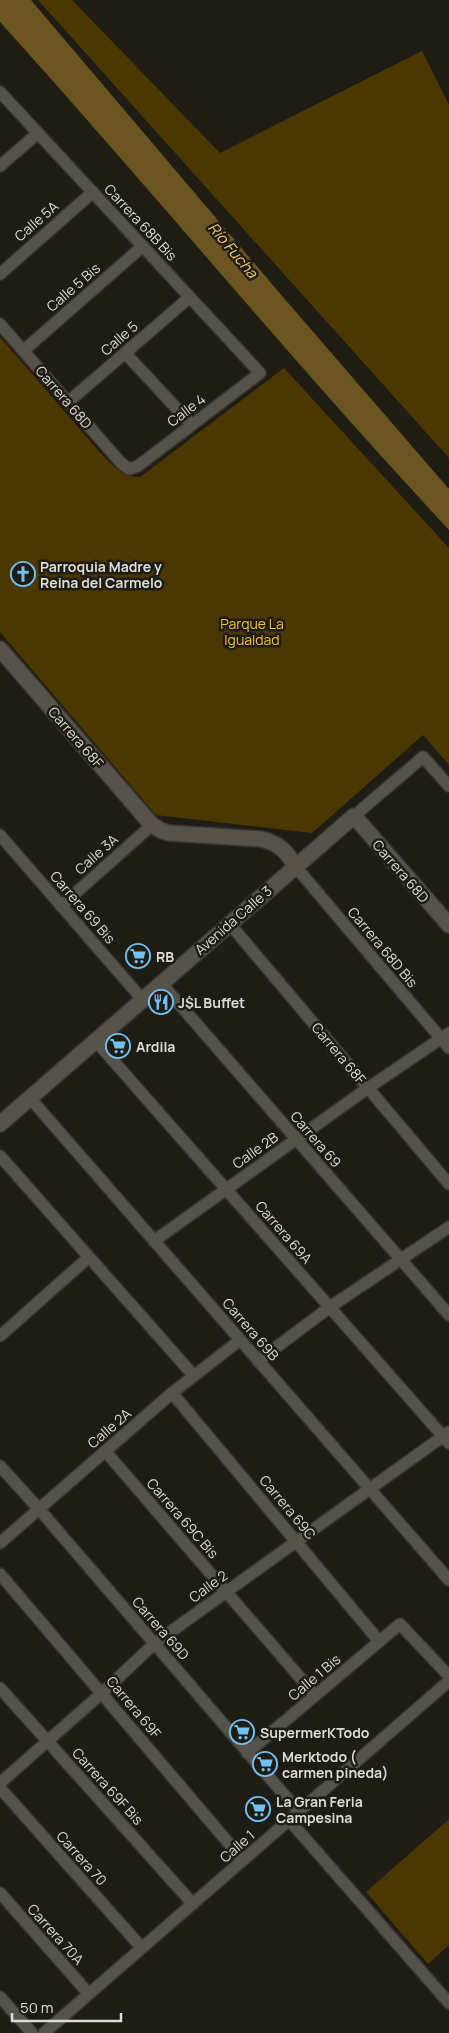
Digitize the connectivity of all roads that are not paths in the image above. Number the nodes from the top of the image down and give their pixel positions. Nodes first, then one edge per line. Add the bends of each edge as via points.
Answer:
1 (0, 92) edge
2 (38, 134) junction
3 (0, 166) edge
4 (92, 192) junction
5 (143, 246) junction
6 (0, 274) edge
7 (190, 297) junction
8 (0, 324) edge
9 (23, 351) junction
10 (125, 353) junction
11 (260, 373) joint
12 (68, 402) junction
13 (192, 425) junction
14 (129, 468) joint
15 (0, 648) edge
16 (449, 786) edge
17 (354, 816) junction
18 (152, 825) junction
19 (0, 835) edge
20 (295, 866) junction
21 (61, 906) junction
22 (229, 923) junction
23 (449, 925) edge
24 (161, 983) junction
25 (142, 999) junction
26 (445, 1036) edge
27 (95, 1040) junction
28 (449, 1048) edge
29 (368, 1088) junction
30 (30, 1098) junction
31 (0, 1124) edge
32 (297, 1140) junction
33 (0, 1156) edge
34 (449, 1184) edge
35 (226, 1188) junction
36 (449, 1227) edge
37 (154, 1241) junction
38 (89, 1257) junction
39 (401, 1260) junction
40 (330, 1307) junction
41 (449, 1316) edge
42 (0, 1336) edge
43 (240, 1340) junction
44 (258, 1361) junction
45 (194, 1376) junction
46 (172, 1393) junction
47 (447, 1437) edge
48 (106, 1452) junction
49 (0, 1466) edge
50 (369, 1489) junction
51 (39, 1509) junction
52 (297, 1541) junction
53 (0, 1543) edge
54 (0, 1574) edge
55 (449, 1580) edge
56 (226, 1592) junction
57 (379, 1641) junction
58 (155, 1643) junction
59 (449, 1676) edge
60 (449, 1681) edge
61 (0, 1688) edge
62 (102, 1693) junction
63 (315, 1696) junction
64 (48, 1741) junction
65 (247, 1753) junction
66 (0, 1783) edge
67 (0, 1788) edge
68 (298, 1812) junction
69 (289, 1820) junction
70 (243, 1860) junction
71 (0, 1894) edge
72 (192, 1904) junction
73 (142, 1948) junction
74 (89, 1994) junction
75 (0, 1997) edge
76 (449, 2003) edge
77 (32, 2033) edge
78 (44, 2033) edge

1 - 2 street, Carrera 68B Bis
2 - 3 street
2 - 4 street, Carrera 68B Bis
4 - 5 street, Carrera 68B Bis
4 - 6 street, Calle 5A
5 - 7 street, Carrera 68B Bis
5 - 9 street, Calle 5 Bis
7 - 10 street, Calle 5
7 - 11 street, Carrera 68B Bis
8 - 9 street, Carrera 68D
9 - 12 street, Carrera 68D
10 - 12 street, Calle 5
10 - 13 street
11 - 13 street, Calle 4
12 - 14 street, Carrera 68D
13 - 14 street, Calle 4 via 138,466
15 - 18 street, Carrera 68F
16 - 17 street, Avenida Calle 3 via 423,757
17 - 20 street, Avenida Calle 3
17 - 23 street, Carrera 68D
18 - 20 street via 169,833 274,842 288,854
18 - 21 street, Calle 3A
19 - 21 street, Carrera 69 Bis
20 - 22 street, Avenida Calle 3
20 - 26 street, Carrera 68D Bis
21 - 25 street, Carrera 69 Bis
22 - 24 street, Avenida Calle 3
22 - 29 street, Carrera 68F
24 - 25 street, Avenida Calle 3
24 - 32 street, Carrera 69
25 - 27 street, Avenida Calle 3
26 - 28 street, Carrera 68D Bis
26 - 29 street, Calle 2B
27 - 30 street, Avenida Calle 3
27 - 35 street, Carrera 69A
29 - 32 street, Calle 2B
29 - 34 street, Carrera 68F
30 - 31 street, Avenida Calle 3
30 - 37 street, Carrera 69B
32 - 35 street, Calle 2B
32 - 39 street, Carrera 69
33 - 38 street
35 - 37 street, Calle 2B
35 - 40 street, Carrera 69A
36 - 39 street
37 - 43 street, Carrera 69B
38 - 42 street
38 - 45 street
39 - 40 street
39 - 41 street, Carrera 69
40 - 44 street
40 - 47 street, Carrera 69A
43 - 44 street, Carrera 69B
43 - 45 street, Calle 2A
44 - 50 street, Carrera 69B
45 - 46 street, Calle 2A
46 - 48 street, Calle 2A
46 - 52 street, Carrera 69C
47 - 50 street, Calle 2
48 - 51 street, Calle 2A
48 - 56 street, Carrera 69C Bis
49 - 51 street, Carrera 69D
50 - 52 street, Calle 2
50 - 55 street, Carrera 69B
51 - 53 street, Calle 2A
51 - 58 street, Carrera 69D
52 - 56 street, Calle 2
52 - 57 street, Carrera 69C
54 - 62 street, Carrera 69F
56 - 58 street, Calle 2
56 - 63 street, Carrera 69C Bis
57 - 59 street, Calle 1 Bis via 400,1624
57 - 63 street, Calle 1 Bis
58 - 62 street, Calle 2
58 - 65 street, Carrera 69D
60 - 68 street, Calle 1
61 - 64 street, Carrera 69F Bis
62 - 64 street, Calle 2
62 - 70 street, Carrera 69F
63 - 65 street, Calle 1 Bis
64 - 66 street, Calle 2
64 - 72 street, Carrera 69F Bis
65 - 68 street, Carrera 69D
67 - 73 street, Carrera 70
68 - 69 street, Calle 1
69 - 70 street, Calle 1
69 - 76 street
70 - 72 street, Calle 1
71 - 74 street, Carrera 70A
72 - 73 street, Calle 1
73 - 74 street, Calle 1
74 - 78 street, Calle 1
75 - 77 street

